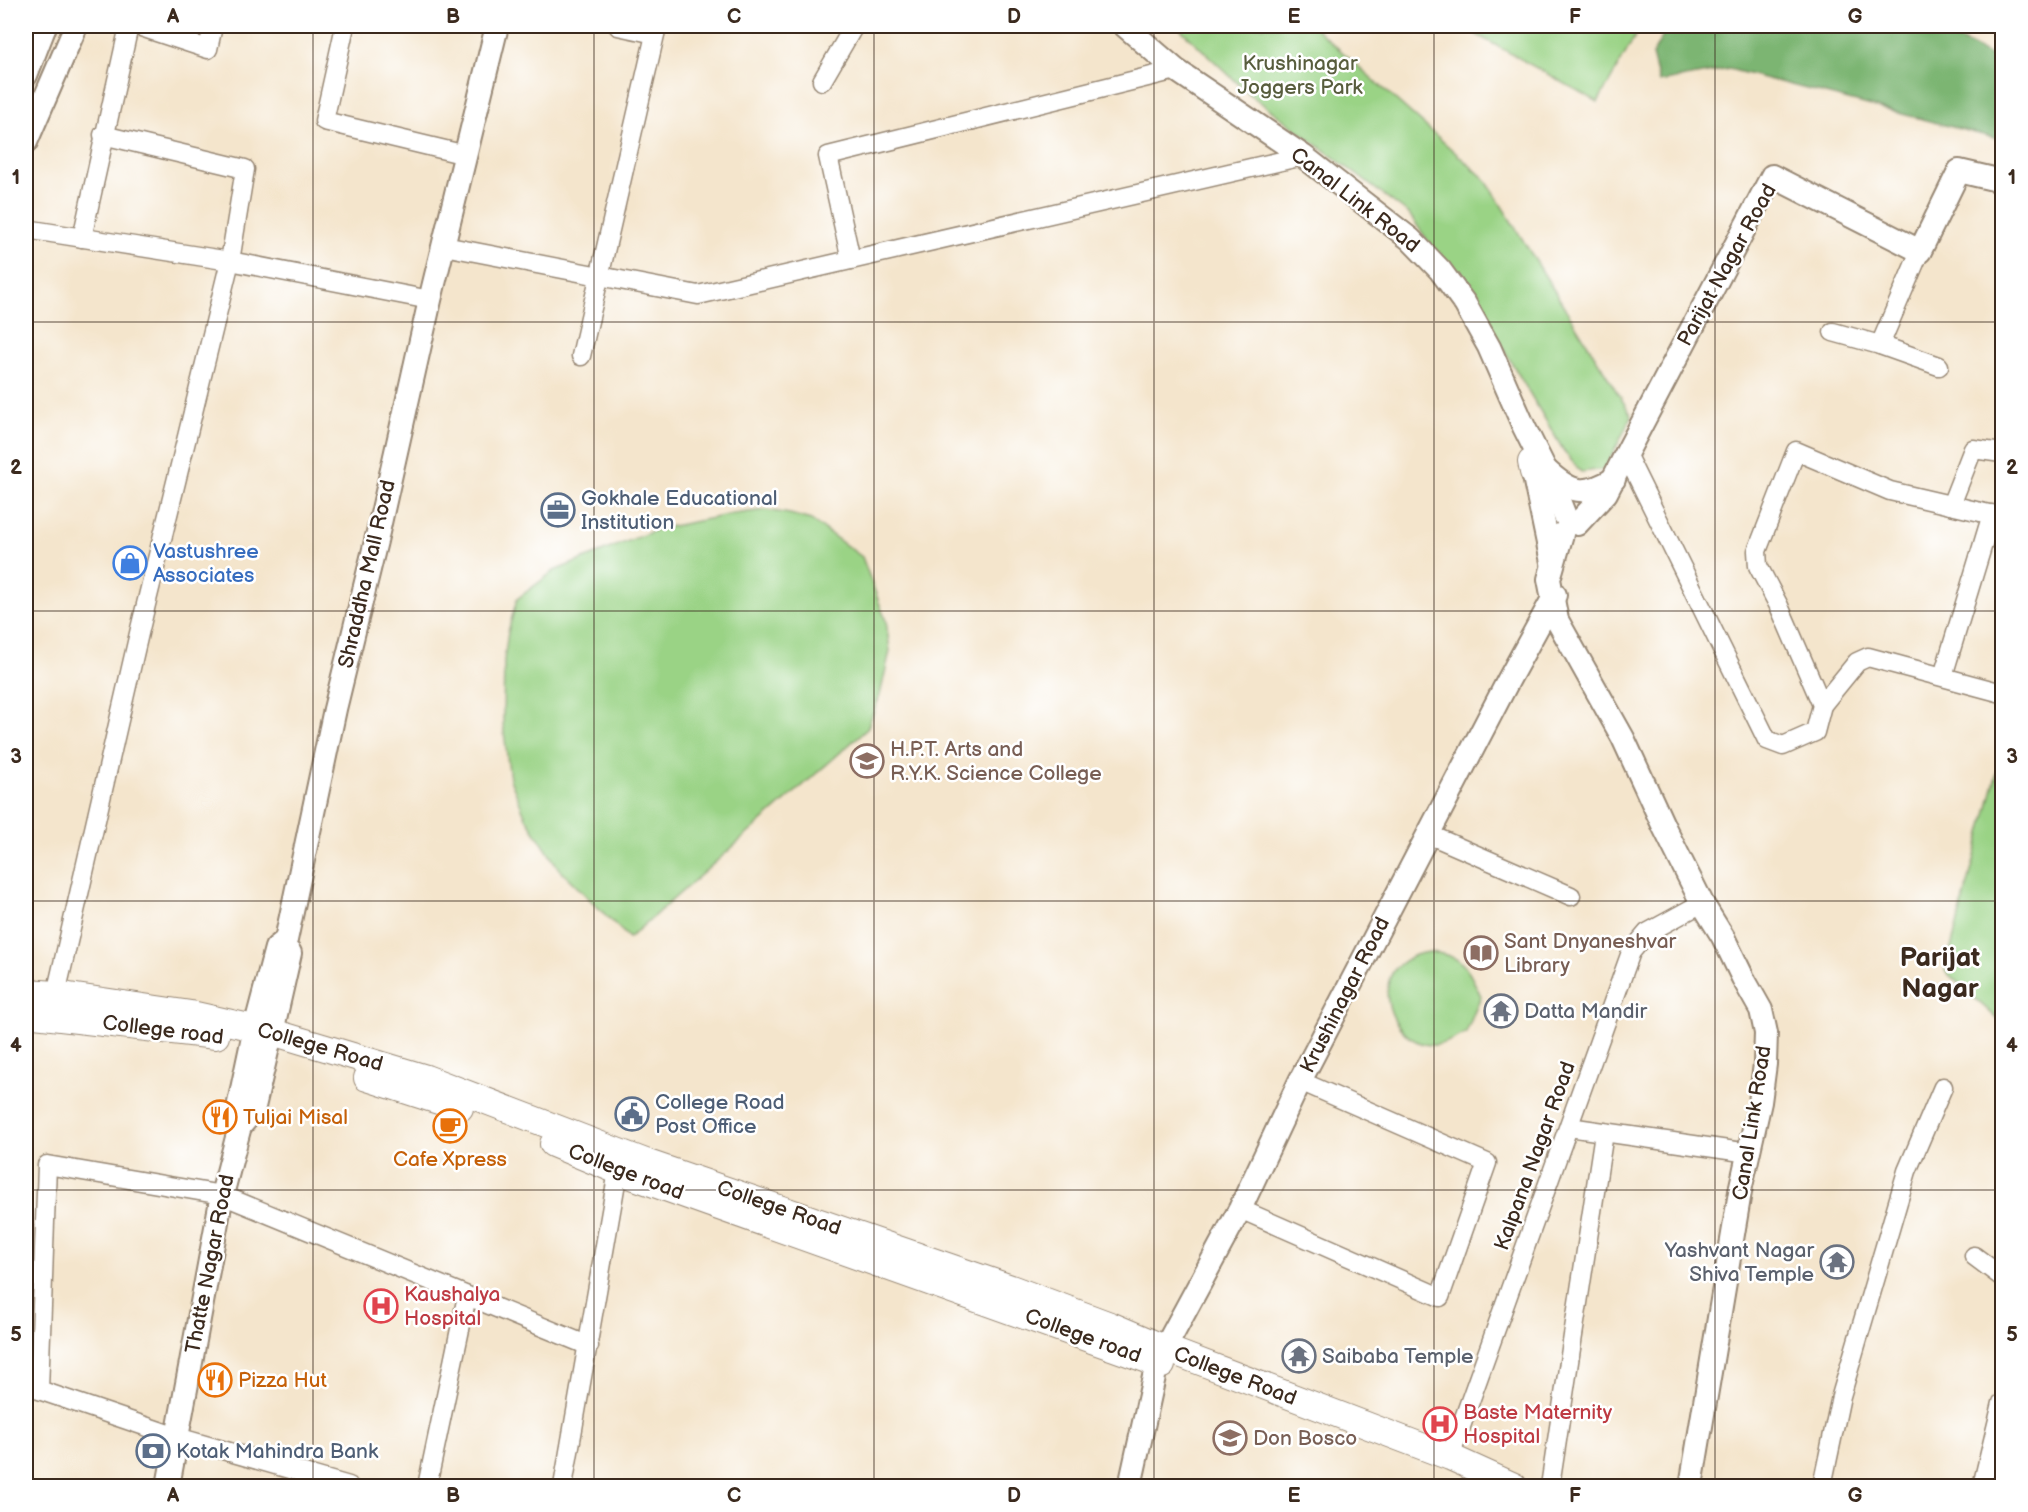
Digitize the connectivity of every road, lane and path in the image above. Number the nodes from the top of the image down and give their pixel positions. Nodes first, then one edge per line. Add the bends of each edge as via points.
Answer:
1 (45, 26) edge
2 (76, 26) edge
3 (129, 26) edge
4 (138, 26) edge
5 (213, 26) edge
6 (345, 26) edge
7 (497, 26) edge
8 (618, 26) edge
9 (854, 26) edge
10 (1125, 26) edge
11 (656, 30) edge
12 (1176, 70) junction
13 (26, 75) edge
14 (822, 81) dead end
15 (103, 135) junction
16 (26, 142) edge
17 (466, 155) junction
18 (1303, 156) junction
19 (2002, 181) edge
20 (26, 229) edge
21 (82, 238) junction
22 (444, 246) junction
23 (1920, 251) junction
24 (851, 260) junction
25 (230, 261) junction
26 (600, 276) junction
27 (430, 300) junction
28 (1833, 332) dead end
29 (1880, 345) junction
30 (581, 356) dead end
31 (1939, 366) dead end
32 (2002, 453) edge
33 (1626, 454) junction
34 (1537, 468) junction
35 (1606, 484) junction
36 (1951, 505) junction
37 (1997, 515) edge
38 (1567, 525) junction
39 (1554, 581) junction
40 (1943, 676) junction
41 (2002, 693) edge
42 (1822, 705) junction
43 (1428, 834) junction
44 (1571, 896) dead end
45 (1702, 903) junction
46 (26, 992) edge
47 (56, 994) junction
48 (26, 1014) edge
49 (262, 1037) junction
50 (1300, 1081) junction
51 (1943, 1087) dead end
52 (1569, 1127) junction
53 (1604, 1133) junction
54 (1749, 1153) junction
55 (618, 1171) junction
56 (222, 1195) junction
57 (1240, 1209) junction
58 (1974, 1256) dead end
59 (2002, 1277) edge
60 (467, 1296) junction
61 (589, 1347) junction
62 (1161, 1356) junction
63 (2002, 1403) edge
64 (177, 1437) junction
65 (1450, 1457) junction
66 (168, 1486) edge
67 (349, 1486) edge
68 (426, 1486) edge
69 (563, 1486) edge
70 (1130, 1486) edge
71 (1482, 1486) edge
72 (1514, 1486) edge
73 (1550, 1486) edge
74 (1691, 1486) edge
75 (1822, 1486) edge
76 (1982, 1486) edge

1 - 13 street
2 - 16 street
3 - 15 street
4 - 5 street via 208,48
6 - 17 street via 324,121
7 - 17 street
8 - 11 street
9 - 14 street
10 - 12 street, Canal Link Road
11 - 26 street
12 - 18 street, Canal Link Road
12 - 24 street via 828,156
15 - 21 street
15 - 25 street via 245,169
17 - 22 street
18 - 24 street
18 - 34 street, Canal Link Road via 1410,239 1440,270 1489,347 1524,427
19 - 23 street via 1959,171
20 - 21 street
21 - 25 street
22 - 26 street
22 - 27 street, Shraddha Mall Road
23 - 29 street
23 - 33 street, Parijat Nagar Road via 1772,176
24 - 26 street via 698,295
25 - 27 street
25 - 47 street via 142,617
26 - 30 street
27 - 49 street, Shraddha Mall Road via 286,940 276,948
28 - 29 street
29 - 31 street
32 - 36 street via 1973,449
33 - 35 street
33 - 42 street via 1767,740 1783,746 1815,732
34 - 35 street via 1579,491
34 - 38 street
34 - 39 street, Canal Link Road
35 - 38 street
36 - 37 street
36 - 42 street via 1890,490 1796,451 1757,552 1758,566
37 - 40 street
38 - 39 street
39 - 43 street, Krushinagar Road via 1537,628
39 - 45 street, Canal Link Road via 1557,620 1623,738
40 - 41 street
40 - 42 street via 1868,657 1857,662
43 - 44 street
43 - 50 street, Krushinagar Road
45 - 52 street, Kalpana Nagar Road via 1647,933 1631,952
45 - 54 street, Canal Link Road via 1761,1010 1766,1033 1765,1064
46 - 47 main road, College Road
47 - 49 main road, College Road via 191,1014
48 - 49 main road, College road
49 - 55 main road, College road via 475,1113
49 - 56 street, Thatte Nagar Road via 253,1111 240,1126
49 - 62 main road, College Road via 426,1078 648,1163 1110,1325
50 - 57 street, Krushinagar Road
50 - 57 street via 1487,1163 1440,1297
51 - 75 street via 1907,1171 1841,1396
52 - 53 street
52 - 65 street, Kalpana Nagar Road
53 - 54 street
53 - 73 street
54 - 74 street, Canal Link Road
55 - 61 street
55 - 62 main road, College road
56 - 60 street
56 - 64 street, Thatte Nagar Road
56 - 64 street via 47,1165 39,1390
57 - 62 street, Krushinagar Road
58 - 59 street
60 - 61 street
60 - 68 street
61 - 69 street
62 - 65 main road, College Road
62 - 70 street, Krushinagar Road
62 - 71 main road, College road via 1331,1431
63 - 76 street
64 - 66 street, Thatte Nagar Road
64 - 67 street
65 - 72 main road, College Road

